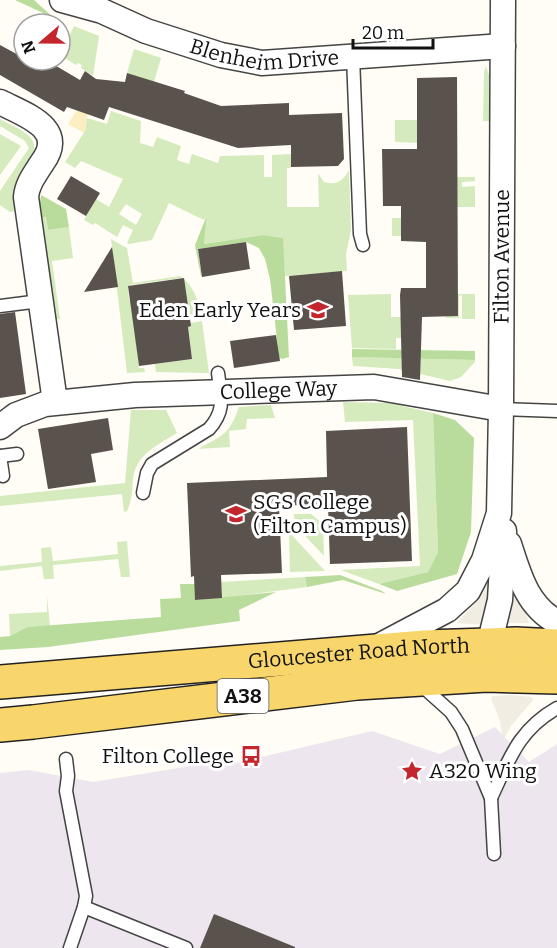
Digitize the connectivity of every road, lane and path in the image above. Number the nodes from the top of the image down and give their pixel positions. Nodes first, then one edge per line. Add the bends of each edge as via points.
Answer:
1 (62, 0) edge
2 (503, 0) edge
3 (103, 6) edge
4 (503, 46) junction
5 (354, 57) junction
6 (0, 102) edge
7 (363, 245) dead end
8 (40, 301) junction
9 (0, 306) edge
10 (219, 383) junction
11 (55, 402) junction
12 (501, 409) junction
13 (557, 411) edge
14 (5, 421) edge
15 (17, 454) dead end
16 (0, 456) edge
17 (3, 476) dead end
18 (143, 493) dead end
19 (502, 522) junction
20 (557, 622) edge
21 (557, 646) edge
22 (369, 651) junction
23 (488, 660) junction
24 (557, 677) edge
25 (414, 678) junction
26 (0, 682) edge
27 (557, 708) edge
28 (0, 725) edge
29 (66, 759) dead end
30 (491, 798) junction
31 (494, 854) dead end
32 (84, 907) junction
33 (70, 948) edge
34 (186, 948) edge

1 - 3 street, Blenheim Drive
2 - 4 street, Filton Avenue
3 - 5 street, Blenheim Drive via 146,31 246,61
4 - 5 street, Blenheim Drive
4 - 12 street, Filton Avenue
5 - 7 lane
6 - 8 street via 40,123 50,136 46,157 27,186 26,197
8 - 9 lane
8 - 11 street
10 - 11 street, College Way
10 - 12 street, College Way via 287,397 374,387
10 - 18 lane via 222,409 216,421 153,464
11 - 14 street, College Way via 35,406
12 - 13 lane
12 - 19 street, Filton Avenue
15 - 16 lane
16 - 17 lane
19 - 20 street, Filton Avenue via 523,585 538,610
19 - 22 street, Filton Avenue via 468,591 437,617
19 - 23 street, Filton Avenue via 500,600
21 - 23 main road, Gloucester Road North / A38
22 - 23 main road, Gloucester Road North / A38
22 - 26 main road, Gloucester Road North / A38
23 - 24 main road, Gloucester Road North / A38
23 - 25 main road, A38
25 - 28 main road, A38
25 - 30 lane via 451,712 462,729
27 - 30 lane via 521,737
29 - 32 lane via 66,791 86,896
30 - 31 lane
32 - 33 lane
32 - 34 lane

